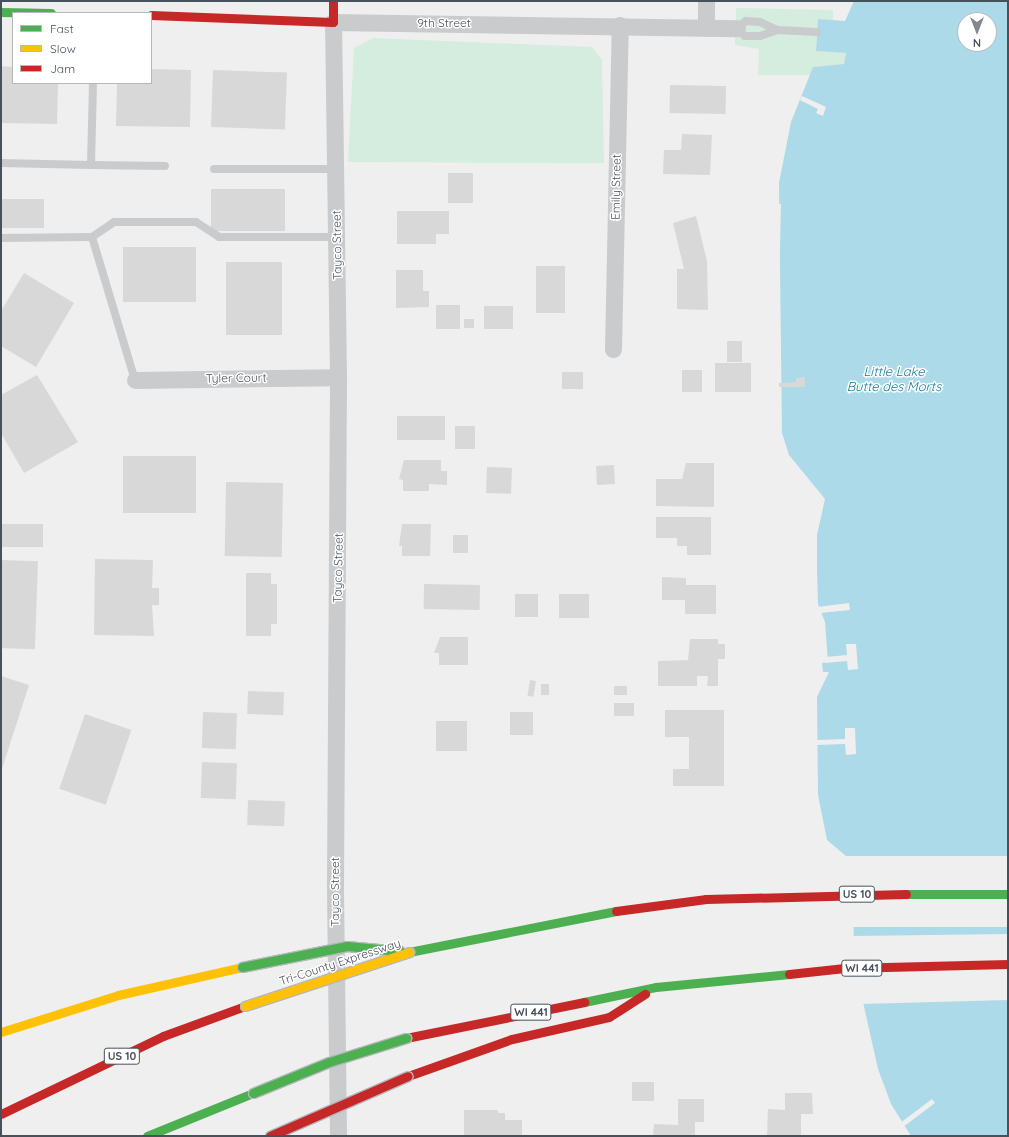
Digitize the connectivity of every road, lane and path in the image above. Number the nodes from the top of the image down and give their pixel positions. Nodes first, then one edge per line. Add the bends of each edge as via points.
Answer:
1 (333, 1) edge
2 (706, 1) edge
3 (1, 12) edge
4 (12, 12) edge
5 (152, 15) edge
6 (333, 22) junction
7 (620, 25) junction
8 (706, 28) junction
9 (737, 28) junction
10 (778, 30) junction
11 (817, 32) dead end
12 (93, 84) edge
13 (1, 163) edge
14 (90, 165) junction
15 (165, 166) dead end
16 (214, 169) dead end
17 (335, 169) junction
18 (92, 237) junction
19 (337, 237) junction
20 (1, 238) edge
21 (613, 349) dead end
22 (338, 377) junction
23 (135, 380) joint
24 (1008, 894) edge
25 (409, 952) junction
26 (1008, 964) edge
27 (656, 987) junction
28 (1, 1032) edge
29 (1, 1114) edge
30 (147, 1136) edge
31 (270, 1136) edge
32 (338, 1136) edge

1 - 6 main road, Tayco Street
2 - 8 street
3 - 4 main road
5 - 6 main road, 9th Street
6 - 7 street, 9th Street
6 - 17 street, Tayco Street
7 - 8 street, 9th Street
7 - 21 street, Emily Street
8 - 9 street, 9th Street
9 - 10 lane via 752,36
9 - 10 lane via 746,22 760,22
10 - 11 lane
12 - 14 lane
13 - 14 lane
14 - 15 lane
16 - 17 lane
17 - 19 street, Tayco Street
18 - 19 lane via 114,222 196,222 219,237
18 - 20 lane
18 - 23 lane
19 - 22 street, Tayco Street
22 - 23 street, Tyler Court
22 - 32 street, Tayco Street via 335,884
24 - 25 main road, Tri-County Expressway / US 10 via 823,894 706,900 574,916
25 - 28 main road, bridge via 347,946 118,995
25 - 29 main road, Tri-County Expressway / US 10, bridge via 163,1036
26 - 27 main road, WI 441 via 845,968
27 - 30 main road, WI 441, bridge via 406,1038 329,1062
27 - 31 main road, bridge via 609,1017 512,1040 408,1076

